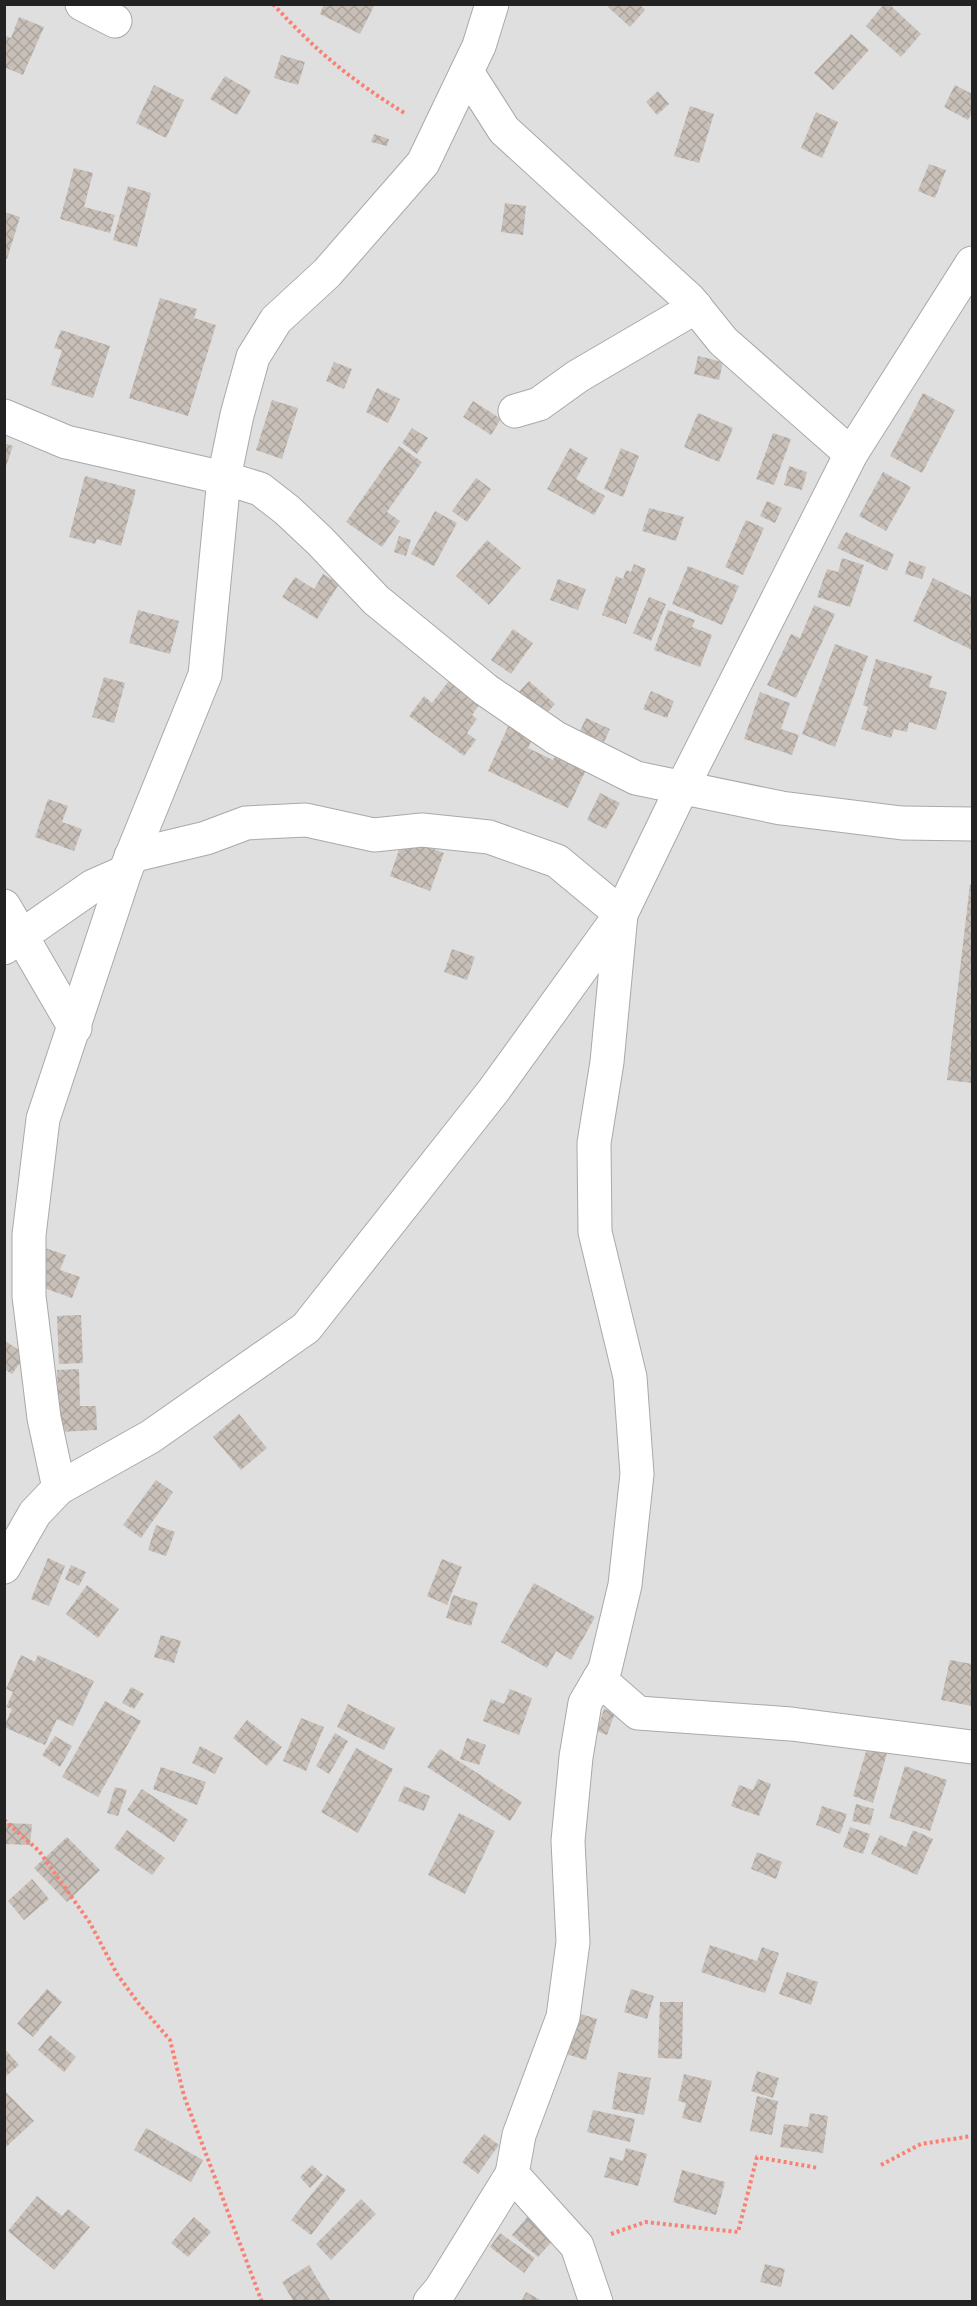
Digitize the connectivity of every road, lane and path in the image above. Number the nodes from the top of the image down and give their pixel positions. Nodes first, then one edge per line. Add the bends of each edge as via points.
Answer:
1 (82, 4) edge
2 (273, 4) edge
3 (492, 4) edge
4 (116, 21) dead end
5 (467, 72) junction
6 (437, 133) junction
7 (972, 263) edge
8 (696, 307) junction
9 (515, 411) dead end
10 (4, 416) edge
11 (851, 454) junction
12 (224, 478) junction
13 (682, 788) junction
14 (972, 824) edge
15 (128, 864) junction
16 (4, 906) edge
17 (621, 914) junction
18 (13, 942) edge
19 (75, 1028) junction
20 (59, 1488) junction
21 (4, 1567) edge
22 (599, 1679) junction
23 (972, 1747) edge
24 (4, 1820) edge
25 (972, 2136) edge
26 (881, 2165) dead end
27 (818, 2168) dead end
28 (512, 2174) junction
29 (577, 2247) junction
30 (262, 2301) edge
31 (430, 2301) edge
32 (596, 2301) edge

1 - 4 street
2 - 6 path via 313,48 359,85
3 - 5 street
5 - 6 street
5 - 8 street via 504,130
6 - 12 street via 423,163 380,216 276,320 254,357
7 - 11 street
8 - 9 street via 538,404
8 - 11 street via 723,341
10 - 12 street via 66,442
11 - 13 street
12 - 13 street via 260,489 287,510 375,600 486,690 556,738 636,778
12 - 15 street via 205,675
13 - 14 street via 781,808 902,823
13 - 17 street
15 - 17 street via 246,823 306,820 374,835 422,830 489,837 557,861
15 - 18 street
15 - 19 street
16 - 18 street
17 - 20 street via 494,1090 306,1328 150,1437
17 - 22 street via 608,1062 594,1143 595,1232 630,1377 637,1474 625,1585 605,1669
18 - 19 street
19 - 20 street via 44,1119 29,1235 32,1338
20 - 21 street via 35,1513
22 - 23 street via 638,1713 790,1724
22 - 28 street via 585,1703 570,1805 573,1942 563,2017 519,2135
24 - 30 path via 39,1851 90,1923 117,1974 170,2040 184,2096
25 - 26 path via 921,2144
27 - 29 path via 757,2157 738,2232 645,2222
28 - 29 street
28 - 31 street
29 - 32 street

